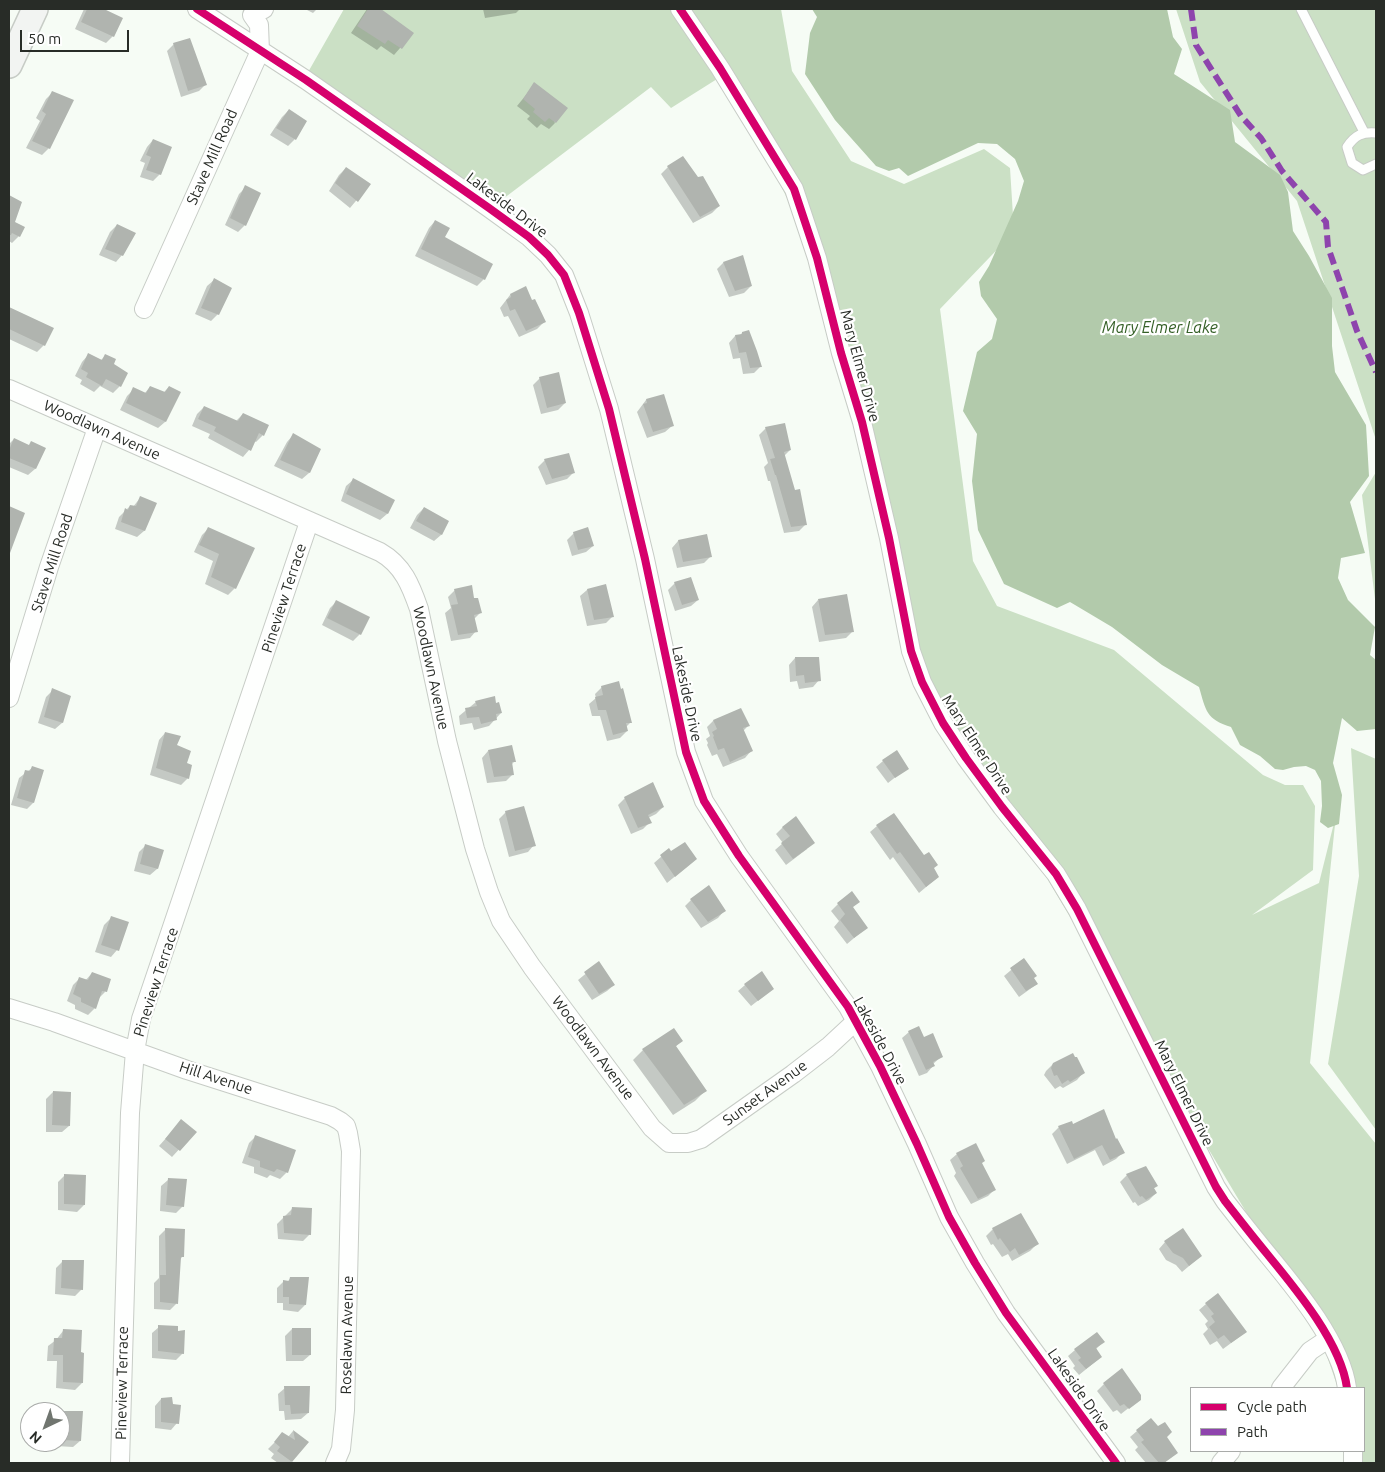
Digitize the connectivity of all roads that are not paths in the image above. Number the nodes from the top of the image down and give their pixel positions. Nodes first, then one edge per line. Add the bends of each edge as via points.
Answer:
1 (35, 9) edge
2 (197, 9) edge
3 (264, 9) edge
4 (680, 9) edge
5 (1301, 9) edge
6 (260, 51) junction
7 (9, 65) edge
8 (1364, 132) junction
9 (1376, 133) edge
10 (1376, 164) edge
11 (144, 309) dead end
12 (9, 389) edge
13 (97, 428) junction
14 (309, 522) junction
15 (9, 698) edge
16 (9, 1008) edge
17 (856, 1021) junction
18 (135, 1051) junction
19 (665, 1140) joint
20 (350, 1205) joint
21 (1328, 1339) junction
22 (1282, 1387) edge
23 (1347, 1387) edge
24 (1230, 1452) edge
25 (120, 1463) edge
26 (335, 1463) edge
27 (1116, 1463) edge
28 (1221, 1463) edge

1 - 7 main road
2 - 6 street, Lakeside Drive
3 - 6 street, Stave Mill Road via 252,15 259,25
4 - 21 street, Mary Elmer Drive via 794,189 817,258 862,422 911,651 922,682 966,758 1056,874 1077,909 1216,1187 1292,1283
5 - 8 lane
6 - 11 street, Stave Mill Road
6 - 17 street, Lakeside Drive via 443,174 529,237 564,275 609,410 645,559 675,706 695,780 718,826
8 - 9 lane
8 - 10 lane via 1353,138 1347,147 1352,163 1363,170
12 - 13 street, Woodlawn Avenue
13 - 14 street, Woodlawn Avenue
13 - 15 street, Stave Mill Road via 49,567
14 - 18 street, Pineview Terrace via 141,1020
14 - 19 street, Woodlawn Avenue via 389,557 412,588 475,849 501,921 652,1128
16 - 18 street, Hill Avenue
17 - 19 street, Sunset Avenue via 793,1074 701,1139 680,1144
17 - 27 street, Lakeside Drive via 913,1135 949,1218 975,1263 1006,1313
18 - 20 street, Hill Avenue via 340,1121 346,1126 351,1152
18 - 25 street, Pineview Terrace via 130,1113
20 - 26 street, Roselawn Avenue via 344,1427
21 - 22 street via 1310,1351
21 - 23 street, Mary Elmer Drive via 1343,1369
24 - 28 street

